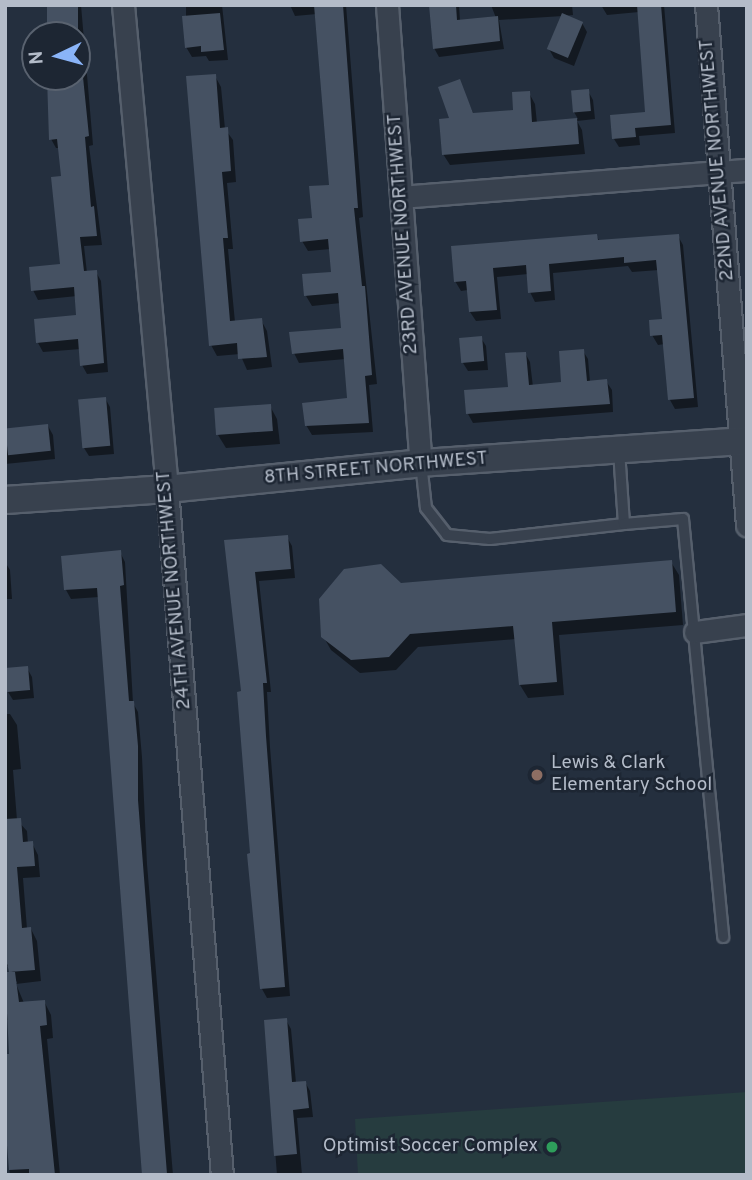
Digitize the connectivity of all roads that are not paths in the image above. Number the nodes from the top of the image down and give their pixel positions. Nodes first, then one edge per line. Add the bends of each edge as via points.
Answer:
1 (123, 5) edge
2 (387, 5) edge
3 (706, 5) edge
4 (747, 170) edge
5 (720, 172) junction
6 (401, 197) junction
7 (743, 441) edge
8 (619, 450) junction
9 (421, 463) junction
10 (167, 489) junction
11 (5, 499) edge
12 (624, 524) junction
13 (747, 525) edge
14 (747, 625) edge
15 (695, 632) junction
16 (723, 937) dead end
17 (222, 1175) edge

1 - 10 street, 24TH AVENUE NORTHWEST
2 - 6 street, 23RD AVENUE NORTHWEST
3 - 5 street, 22ND AVENUE NORTHWEST
4 - 5 street
5 - 6 street
5 - 7 street, 22ND AVENUE NORTHWEST
6 - 9 street, 23RD AVENUE NORTHWEST
7 - 8 street, 8TH STREET NORTHWEST
7 - 13 street, 22ND AVENUE NORTHWEST
8 - 9 street, 8TH STREET NORTHWEST
8 - 12 lane
9 - 10 street, 8TH STREET NORTHWEST
9 - 12 lane via 426,508 447,535 490,539
10 - 11 street, 8TH STREET NORTHWEST
10 - 17 street, 24TH AVENUE NORTHWEST
12 - 15 lane via 683,519
14 - 15 street
15 - 16 lane

